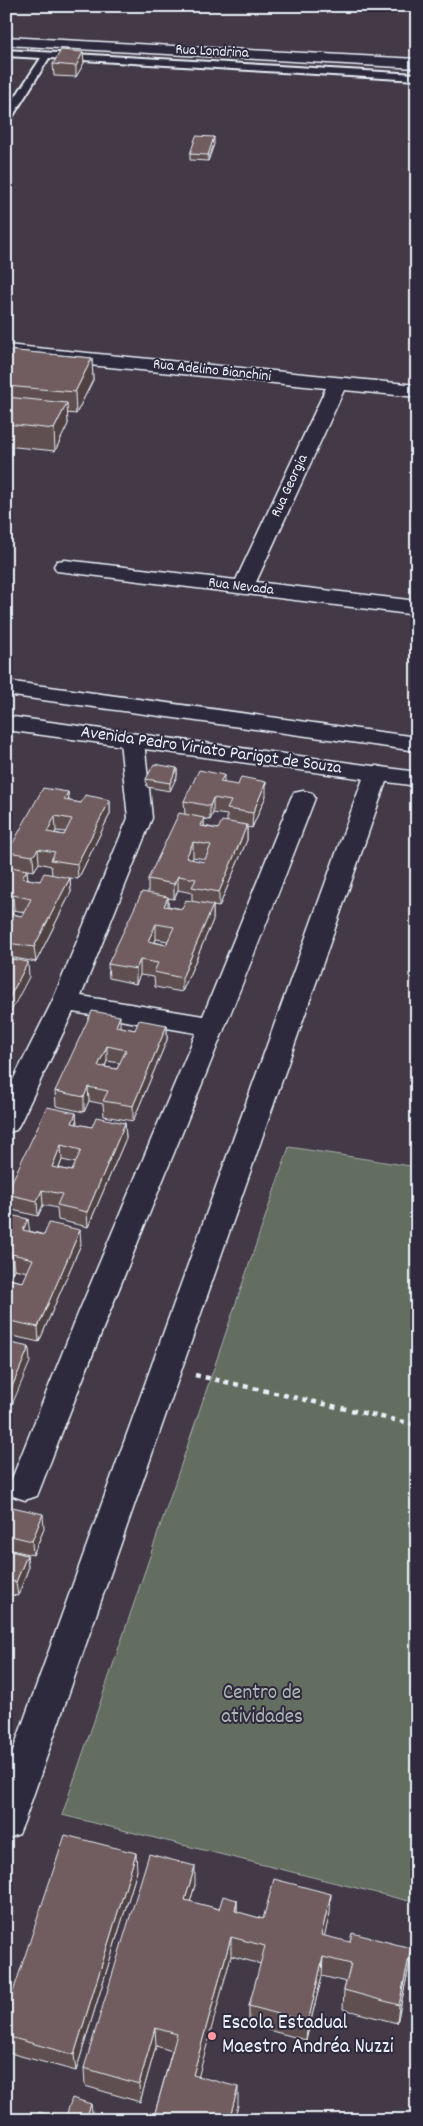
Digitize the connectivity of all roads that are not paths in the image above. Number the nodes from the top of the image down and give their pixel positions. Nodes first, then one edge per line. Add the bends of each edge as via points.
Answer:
1 (6, 41) edge
2 (6, 53) edge
3 (47, 55) junction
4 (417, 64) edge
5 (417, 77) edge
6 (6, 120) edge
7 (6, 351) edge
8 (336, 384) junction
9 (417, 391) edge
10 (64, 566) dead end
11 (242, 588) junction
12 (417, 608) edge
13 (6, 688) edge
14 (6, 722) edge
15 (132, 741) junction
16 (417, 744) edge
17 (377, 773) junction
18 (417, 779) edge
19 (303, 798) dead end
20 (65, 1002) junction
21 (212, 1028) junction
22 (6, 1123) edge
23 (25, 1486) dead end
24 (6, 1822) edge

1 - 4 street, Rua Londrina
2 - 3 lane
3 - 5 lane
3 - 6 lane
7 - 8 street, Rua Adelino Bianchini
8 - 9 street, Rua Adelino Bianchini
8 - 11 street, Rua Georgia
10 - 11 street, Rua Nevada
11 - 12 street, Rua Nevada
13 - 16 street, Avenida Pedro Viriato Parigot de Souza
14 - 15 street, Avenida Pedro Viriato Parigot de Souza
15 - 17 street, Avenida Pedro Viriato Parigot de Souza
15 - 20 street via 140,818
17 - 18 street, Avenida Pedro Viriato Parigot de Souza
17 - 24 street
19 - 21 street
20 - 21 street
20 - 22 street
21 - 23 street

